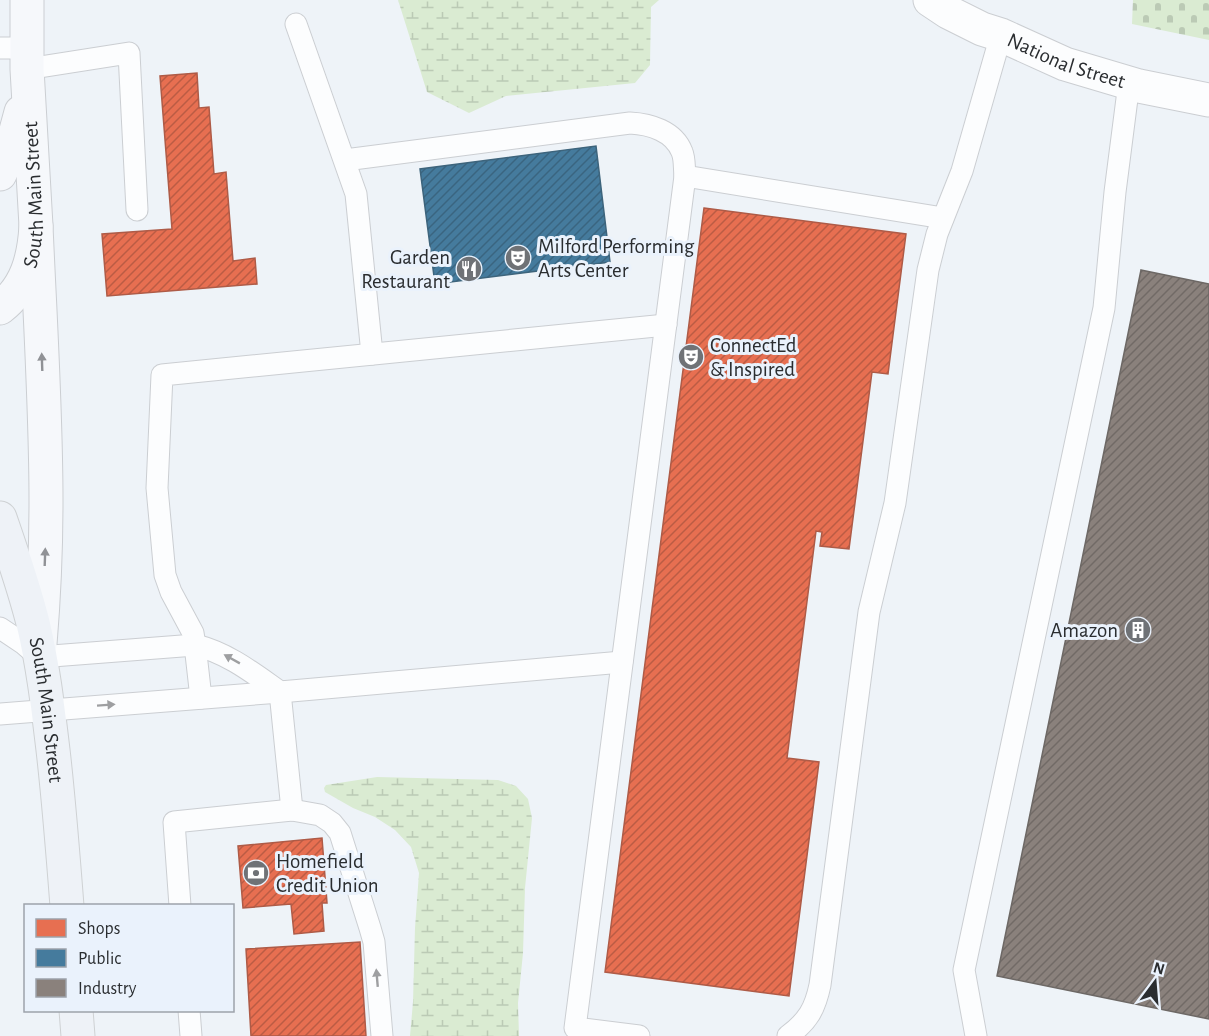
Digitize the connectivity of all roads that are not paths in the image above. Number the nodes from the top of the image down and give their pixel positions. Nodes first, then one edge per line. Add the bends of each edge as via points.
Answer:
1 (27, 0) edge
2 (930, 0) edge
3 (296, 24) dead end
4 (1001, 35) junction
5 (18, 55) edge
6 (1130, 83) junction
7 (1209, 100) edge
8 (345, 160) junction
9 (0, 174) edge
10 (685, 176) junction
11 (137, 210) dead end
12 (943, 218) junction
13 (36, 226) junction
14 (0, 308) edge
15 (666, 325) junction
16 (372, 354) junction
17 (0, 518) edge
18 (0, 628) edge
19 (195, 645) junction
20 (39, 657) junction
21 (622, 662) junction
22 (280, 692) junction
23 (201, 698) junction
24 (48, 710) junction
25 (0, 714) edge
26 (292, 810) junction
27 (68, 904) edge
28 (180, 904) edge
29 (76, 1012) edge
30 (189, 1012) edge
31 (78, 1036) edge
32 (191, 1036) edge
33 (382, 1036) edge
34 (639, 1036) edge
35 (788, 1036) edge
36 (976, 1036) edge

1 - 5 main road, South Main Street
2 - 4 street, National Street via 982,29
3 - 8 lane
4 - 6 street, National Street via 1065,64
4 - 12 lane via 962,171
5 - 9 main road, South Main Street via 25,89 11,149
5 - 11 lane via 129,52
5 - 13 main road, South Main Street
6 - 7 street, National Street
6 - 36 lane via 1104,308 964,970
8 - 10 lane via 630,123 663,132 677,143
8 - 16 lane via 356,194
10 - 12 lane
10 - 15 lane
12 - 35 lane via 928,270 895,503 869,612 820,985 809,1017
13 - 14 main road, South Main Street via 26,277
20 -> 13 main road via 46,482
15 - 16 lane
15 - 21 lane
16 - 19 lane via 162,375 158,488 165,575
17 - 20 main road, South Main Street via 25,593
18 - 20 lane
19 - 20 lane
22 -> 19 lane via 239,663
19 - 23 lane
20 - 24 main road, South Main Street
21 - 22 lane
21 - 34 lane via 575,1028
22 - 23 lane
22 - 26 lane
24 -> 23 lane
24 - 25 lane
24 - 27 main road, South Main Street
26 - 28 lane via 174,822
33 -> 26 lane via 374,942 340,833 320,815
29 - 31 main road
30 - 32 lane

